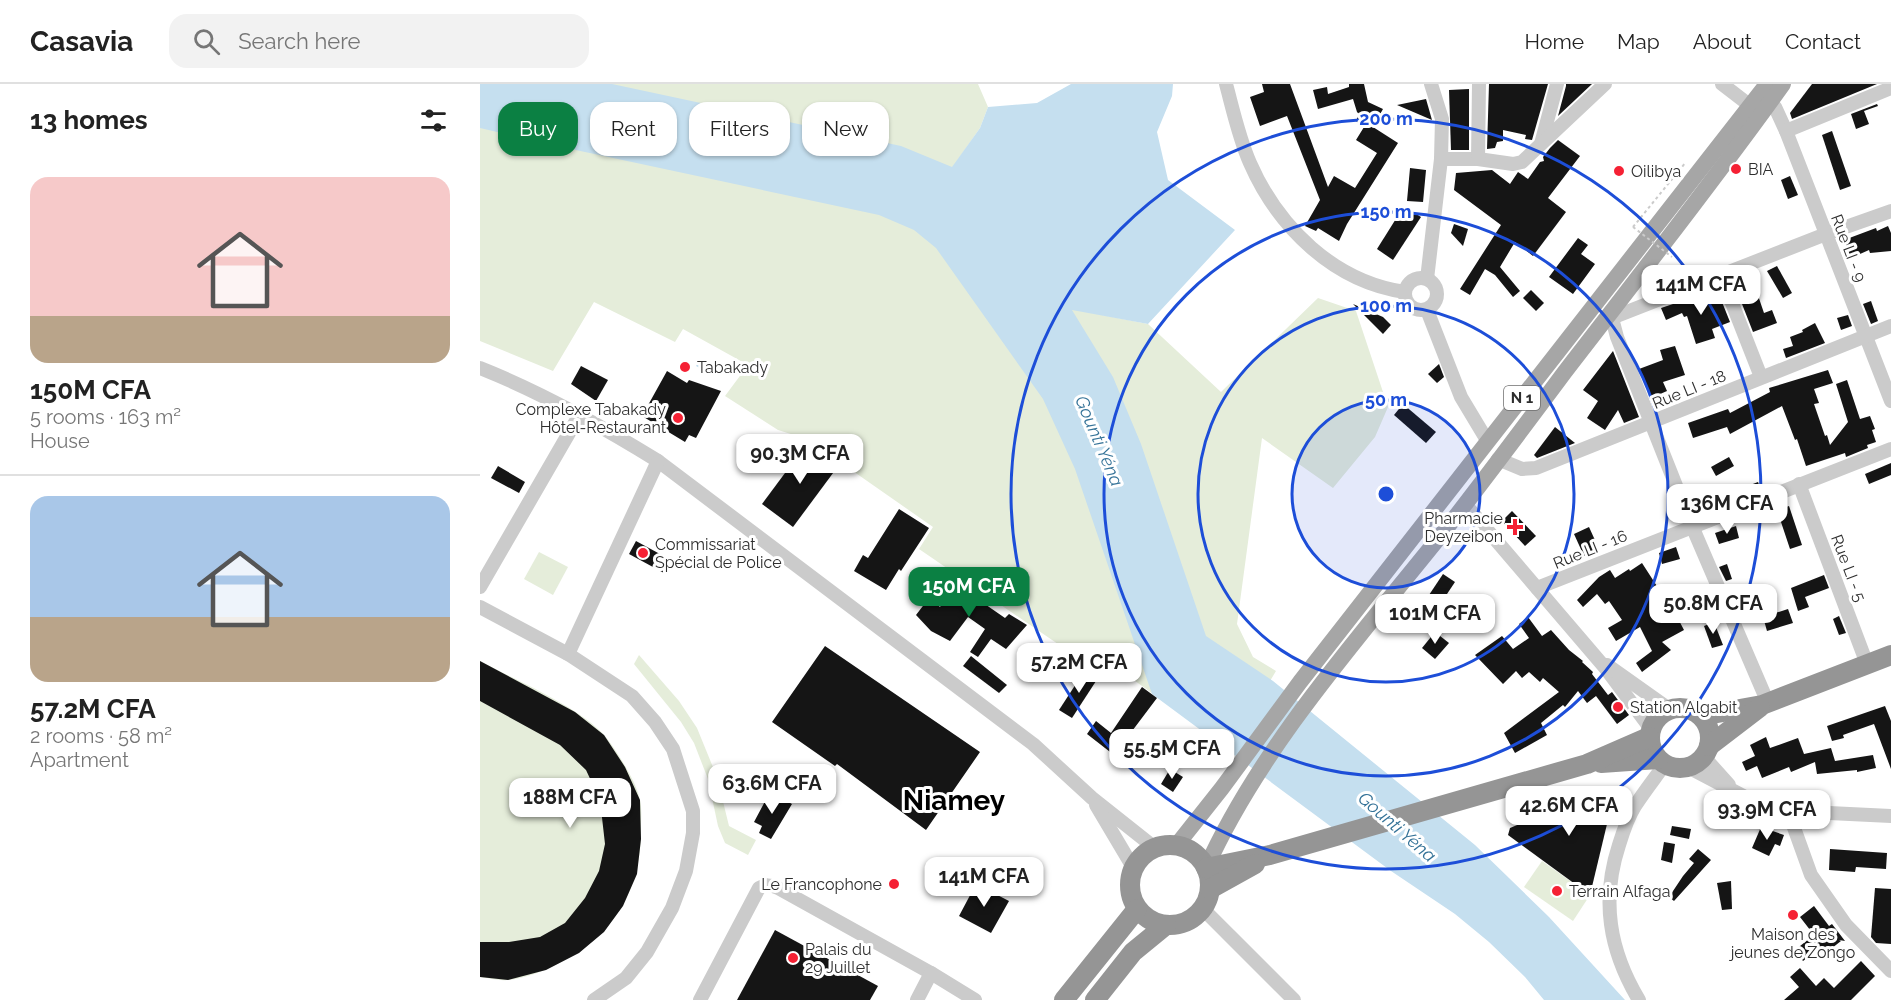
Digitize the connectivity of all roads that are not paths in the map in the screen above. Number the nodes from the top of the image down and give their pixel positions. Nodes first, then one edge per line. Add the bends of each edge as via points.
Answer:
1 (1226, 84) edge
2 (1431, 84) edge
3 (1479, 84) edge
4 (1557, 84) edge
5 (1605, 84) edge
6 (1722, 84) edge
7 (1762, 84) edge
8 (1767, 84) edge
9 (1783, 84) edge
10 (1792, 84) edge
11 (1891, 88) edge
12 (1775, 107) junction
13 (1749, 114) junction
14 (1786, 131) junction
15 (1540, 146) junction
16 (1442, 159) junction
17 (1478, 159) junction
18 (1891, 211) edge
19 (1826, 234) junction
20 (1721, 275) junction
21 (1427, 279) junction
22 (1405, 292) junction
23 (1427, 310) junction
24 (1614, 312) junction
25 (1891, 326) edge
26 (1864, 335) junction
27 (480, 368) edge
28 (1761, 377) junction
29 (1891, 402) edge
30 (580, 414) junction
31 (1652, 422) junction
32 (1488, 442) junction
33 (1891, 449) edge
34 (1498, 459) junction
35 (658, 461) junction
36 (1799, 484) junction
37 (1465, 504) junction
38 (1692, 526) junction
39 (480, 587) edge
40 (1537, 588) junction
41 (480, 607) edge
42 (568, 654) junction
43 (1891, 655) edge
44 (1596, 657) junction
45 (1868, 664) junction
46 (1765, 704) junction
47 (1669, 709) junction
48 (1701, 716) junction
49 (1650, 733) junction
50 (1700, 756) junction
51 (1661, 762) junction
52 (1587, 764) junction
53 (1092, 798) junction
54 (1788, 811) junction
55 (1891, 816) edge
56 (1176, 846) junction
57 (1155, 849) junction
58 (1270, 855) junction
59 (1206, 868) junction
60 (1134, 869) junction
61 (1210, 889) junction
62 (1137, 909) junction
63 (1202, 909) junction
64 (1166, 925) junction
65 (1891, 971) edge
66 (931, 973) junction
67 (594, 1000) edge
68 (700, 1000) edge
69 (917, 1000) edge
70 (975, 1000) edge
71 (1064, 1000) edge
72 (1095, 1000) edge
73 (1294, 1000) edge
74 (1639, 1000) edge

1 - 22 street via 1249,162 1296,234 1338,269 1387,289
2 - 16 street via 1442,119
3 - 17 street
4 - 15 street
5 - 15 street
6 - 13 street
7 - 13 main road, N 1
8 - 13 main road
9 - 13 main road
10 - 12 main road
11 - 14 street
12 - 13 main road
12 - 14 street, Rue LI - 9
13 - 24 main road
13 - 32 main road, N 1
14 - 19 street, Rue LI - 9
15 - 17 street via 1522,162 1513,164
16 - 17 street
16 - 21 street
18 - 19 street
19 - 20 street
19 - 26 street, Rue LI - 9
20 - 24 street
20 - 28 street
21 - 22 street via 1413,280
21 - 23 street via 1437,292 1435,302
22 - 23 street via 1409,306
23 - 32 street via 1461,397
24 - 31 street via 1617,337
24 - 34 main road
25 - 26 street, Rue LI - 18
26 - 28 street, Rue LI - 18
26 - 29 street, Rue LI - 9
27 - 30 street
28 - 31 street, Rue LI - 18
30 - 35 street
30 - 39 street
31 - 34 street, Rue LI - 18 via 1536,468 1522,469
31 - 38 street
32 - 56 main road, N 1
33 - 36 street, Rue LI - 16
34 - 37 main road
35 - 42 street
35 - 53 street via 1033,744
36 - 38 street, Rue LI - 16
36 - 45 street, Rue LI - 5
37 - 40 street
37 - 59 main road via 1314,694 1257,774
38 - 40 street, Rue LI - 16
38 - 46 street
40 - 44 street
41 - 42 street
42 - 67 street via 632,696 655,722 673,748 693,811 686,872 672,908 647,952 626,978
43 - 45 highway
44 - 47 street
44 - 49 street
45 - 46 highway
46 - 48 highway
46 - 50 highway
47 - 48 highway via 1686,708
47 - 49 highway via 1655,721
48 - 50 highway via 1710,735
49 - 51 highway via 1650,745
49 - 52 highway
50 - 51 highway via 1680,768
50 - 54 street via 1734,791
51 - 52 highway
51 - 74 street via 1634,808 1613,863 1609,891 1609,920 1615,945
52 - 58 highway
53 - 57 street
53 - 60 street
54 - 55 street
54 - 65 street via 1811,875 1846,925
56 - 57 highway
56 - 59 highway via 1194,853
57 - 60 highway via 1142,857
58 - 59 highway
58 - 61 highway
59 - 61 highway
60 - 62 highway via 1130,889
61 - 63 highway
62 - 64 highway via 1155,923
62 - 71 highway
63 - 64 highway via 1186,922
63 - 73 street
64 - 72 highway via 1133,952
66 - 68 street via 778,888 764,885
66 - 69 street
66 - 70 street

